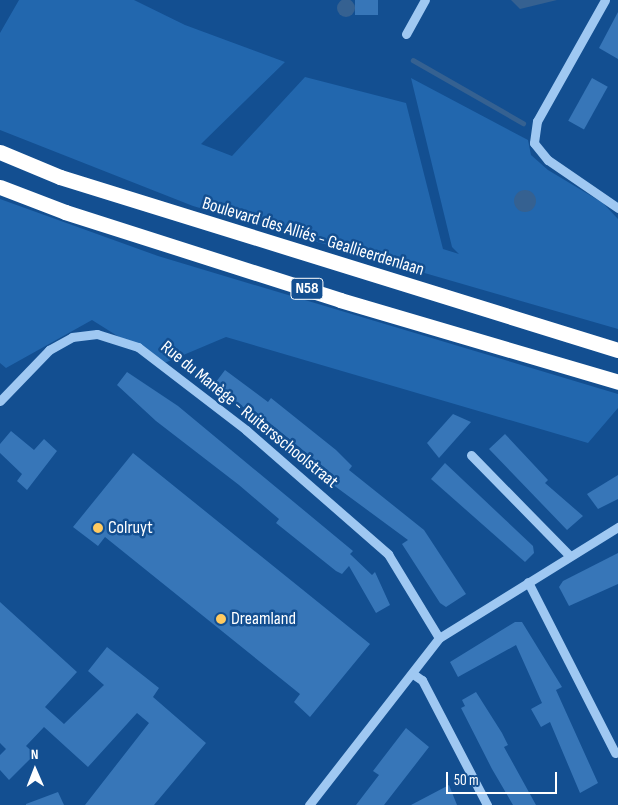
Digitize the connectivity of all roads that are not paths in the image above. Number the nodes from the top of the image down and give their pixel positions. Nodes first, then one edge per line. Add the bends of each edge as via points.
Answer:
1 (424, 0) edge
2 (605, 0) edge
3 (406, 34) dead end
4 (0, 152) edge
5 (0, 187) edge
6 (618, 208) edge
7 (618, 350) edge
8 (618, 382) edge
9 (0, 401) edge
10 (471, 455) dead end
11 (618, 527) edge
12 (570, 556) junction
13 (528, 582) junction
14 (438, 638) junction
15 (413, 674) junction
16 (615, 753) dead end
17 (309, 805) edge
18 (487, 805) edge

1 - 3 street
2 - 6 street via 537,121 534,143 548,160
4 - 7 highway, Boulevard des Alliés - Geallieerdenlaan / N58 via 98,189
5 - 8 highway, N58 via 65,212 312,291
9 - 14 street, Rue du Manège - Ruitersschoolstraat via 49,350 72,337 97,334 138,347 246,430 388,554
10 - 12 street
11 - 12 street
12 - 13 street
13 - 14 street
13 - 16 street
14 - 15 street
15 - 17 street
15 - 18 street via 422,680

